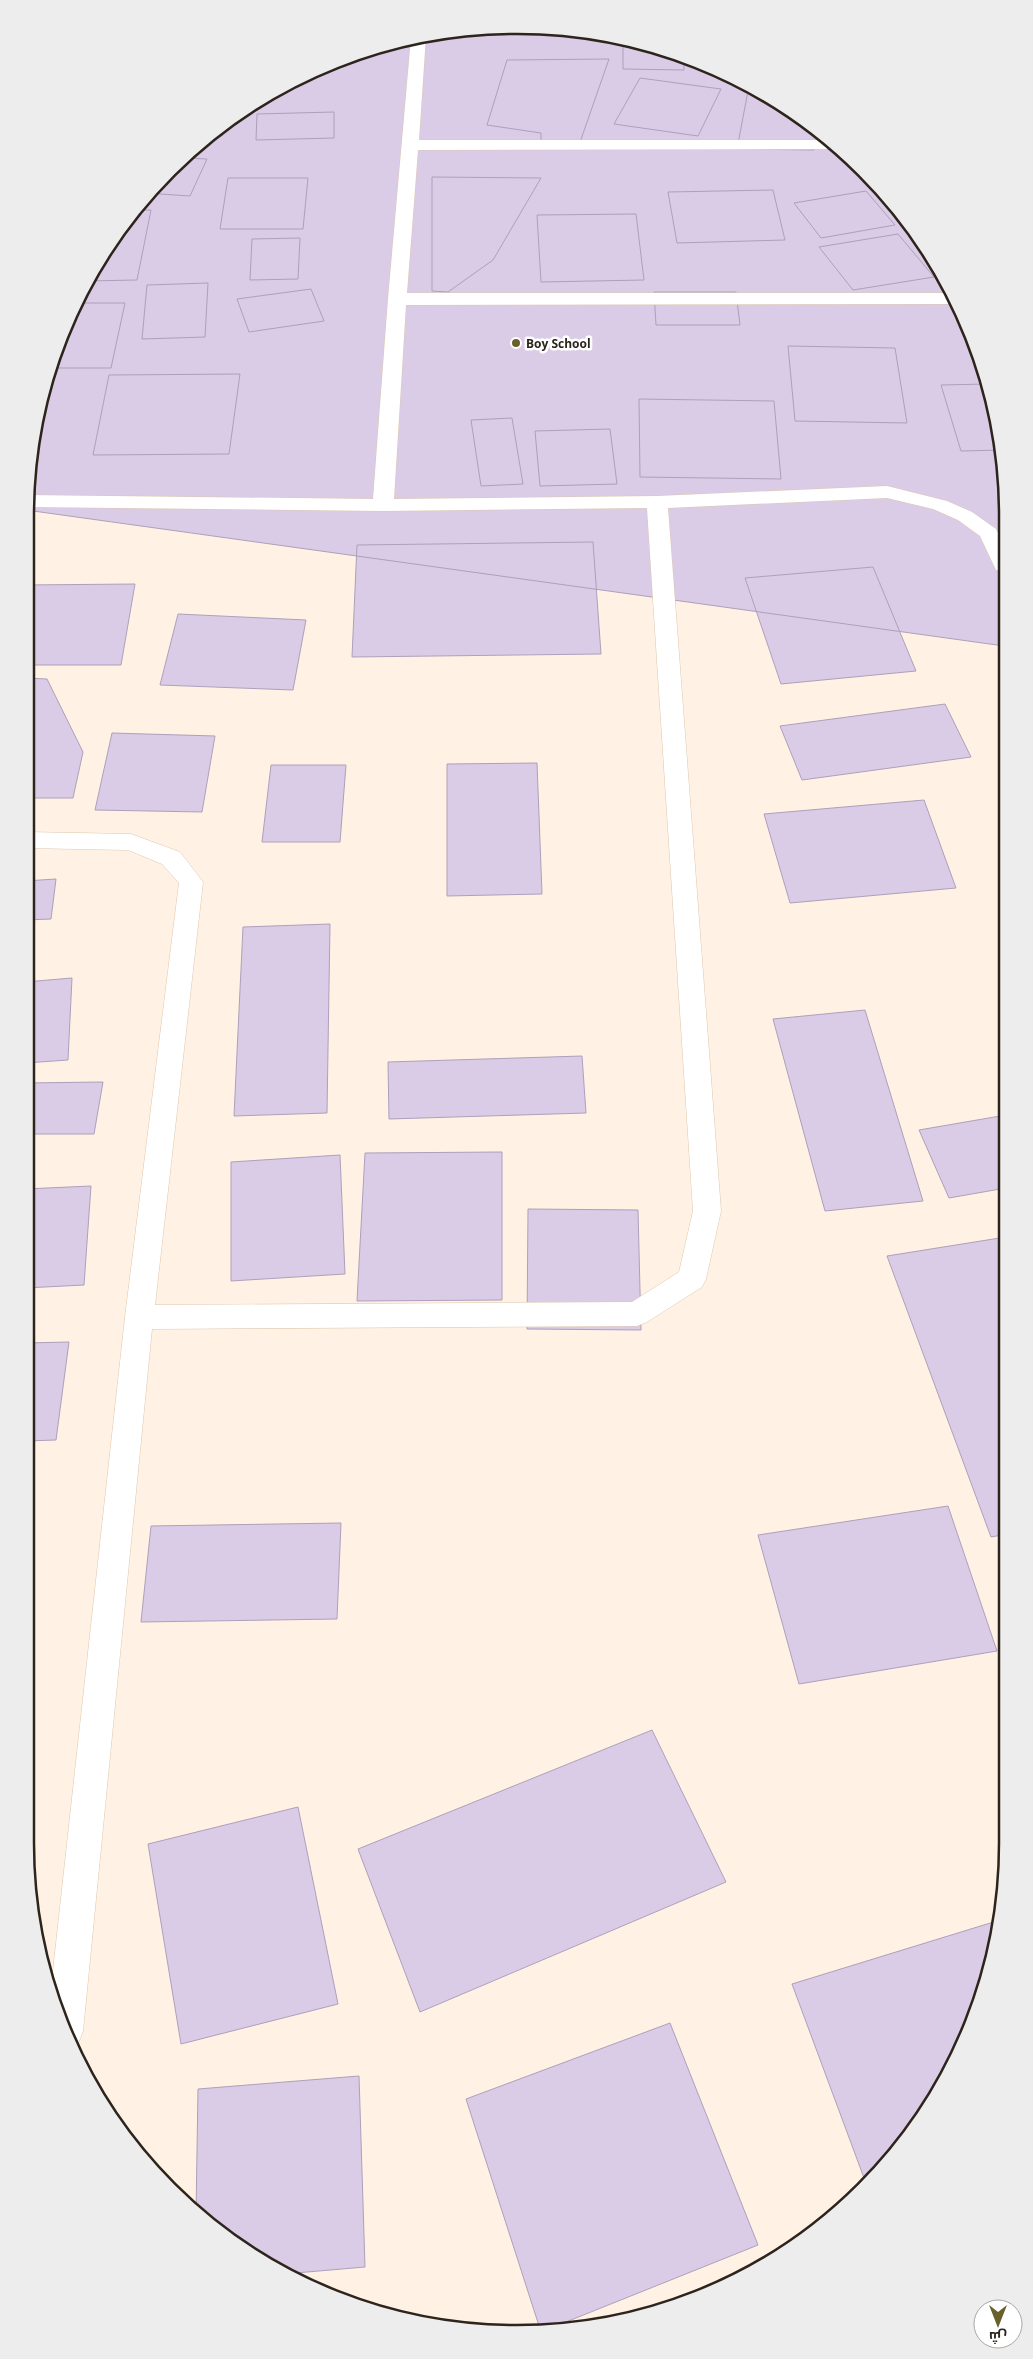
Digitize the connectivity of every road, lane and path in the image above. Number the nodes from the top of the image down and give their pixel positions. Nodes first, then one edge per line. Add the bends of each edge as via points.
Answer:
1 (418, 44) edge
2 (410, 145) junction
3 (824, 145) edge
4 (397, 299) junction
5 (947, 299) edge
6 (34, 501) edge
7 (657, 502) junction
8 (383, 505) junction
9 (999, 554) edge
10 (34, 840) edge
11 (139, 1317) junction
12 (66, 2018) edge

1 - 2 street
2 - 3 street
2 - 4 street
4 - 5 street
4 - 8 street
6 - 8 street
7 - 8 street
7 - 9 street via 887,492 940,505 965,516 989,533
7 - 11 street via 707,1211 692,1279 638,1314
10 - 11 street via 131,842 171,858 191,882
11 - 12 street

